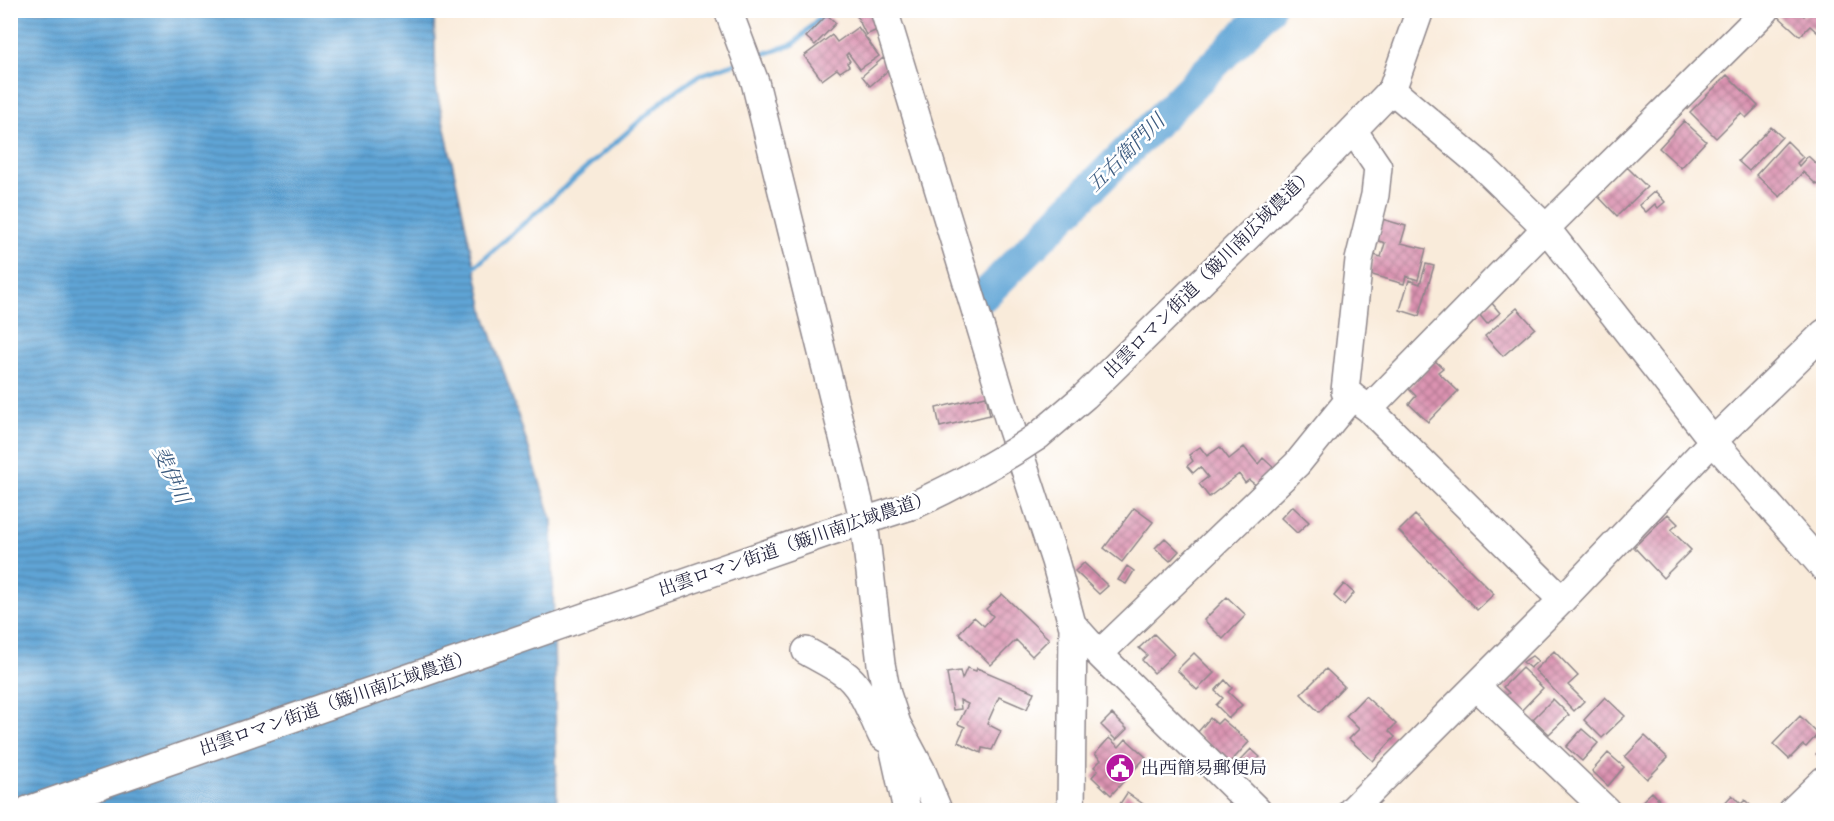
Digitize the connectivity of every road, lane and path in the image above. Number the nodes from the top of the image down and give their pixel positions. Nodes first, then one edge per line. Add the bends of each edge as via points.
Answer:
1 (728, 10) edge
2 (884, 10) edge
3 (1420, 10) edge
4 (1766, 10) edge
5 (1392, 90) junction
6 (1353, 130) junction
7 (1546, 228) junction
8 (1824, 333) edge
9 (1361, 402) junction
10 (1713, 441) junction
11 (864, 522) junction
12 (1824, 568) edge
13 (1562, 600) junction
14 (1073, 626) junction
15 (806, 651) dead end
16 (1099, 654) junction
17 (1476, 686) junction
18 (896, 729) junction
19 (1824, 780) edge
20 (28, 810) edge
21 (908, 810) edge
22 (938, 810) edge
23 (1071, 810) edge
24 (1257, 810) edge
25 (1352, 810) edge
26 (1605, 810) edge
27 (1793, 810) edge

1 - 11 street via 755,82
2 - 14 street
3 - 5 street, 出雲ロマン街道（簸川南広域農道）
4 - 7 street
5 - 6 street, 出雲ロマン街道（簸川南広域農道）
5 - 7 street via 1482,166
6 - 9 street via 1378,167 1359,260 1345,391
6 - 11 street, 出雲ロマン街道（簸川南広域農道）, bridge via 1085,396 1038,436 1009,456 914,505
7 - 9 street
7 - 10 street
8 - 10 street
9 - 13 street
9 - 16 street
10 - 12 street
10 - 13 street
11 - 18 street via 881,664
11 - 20 street, 出雲ロマン街道（簸川南広域農道）
13 - 17 street
14 - 16 street
14 - 23 street
15 - 18 street via 854,682 882,736 889,739
16 - 24 street
17 - 25 street
17 - 26 street
18 - 21 street via 894,751
18 - 22 street via 921,769
19 - 27 street

